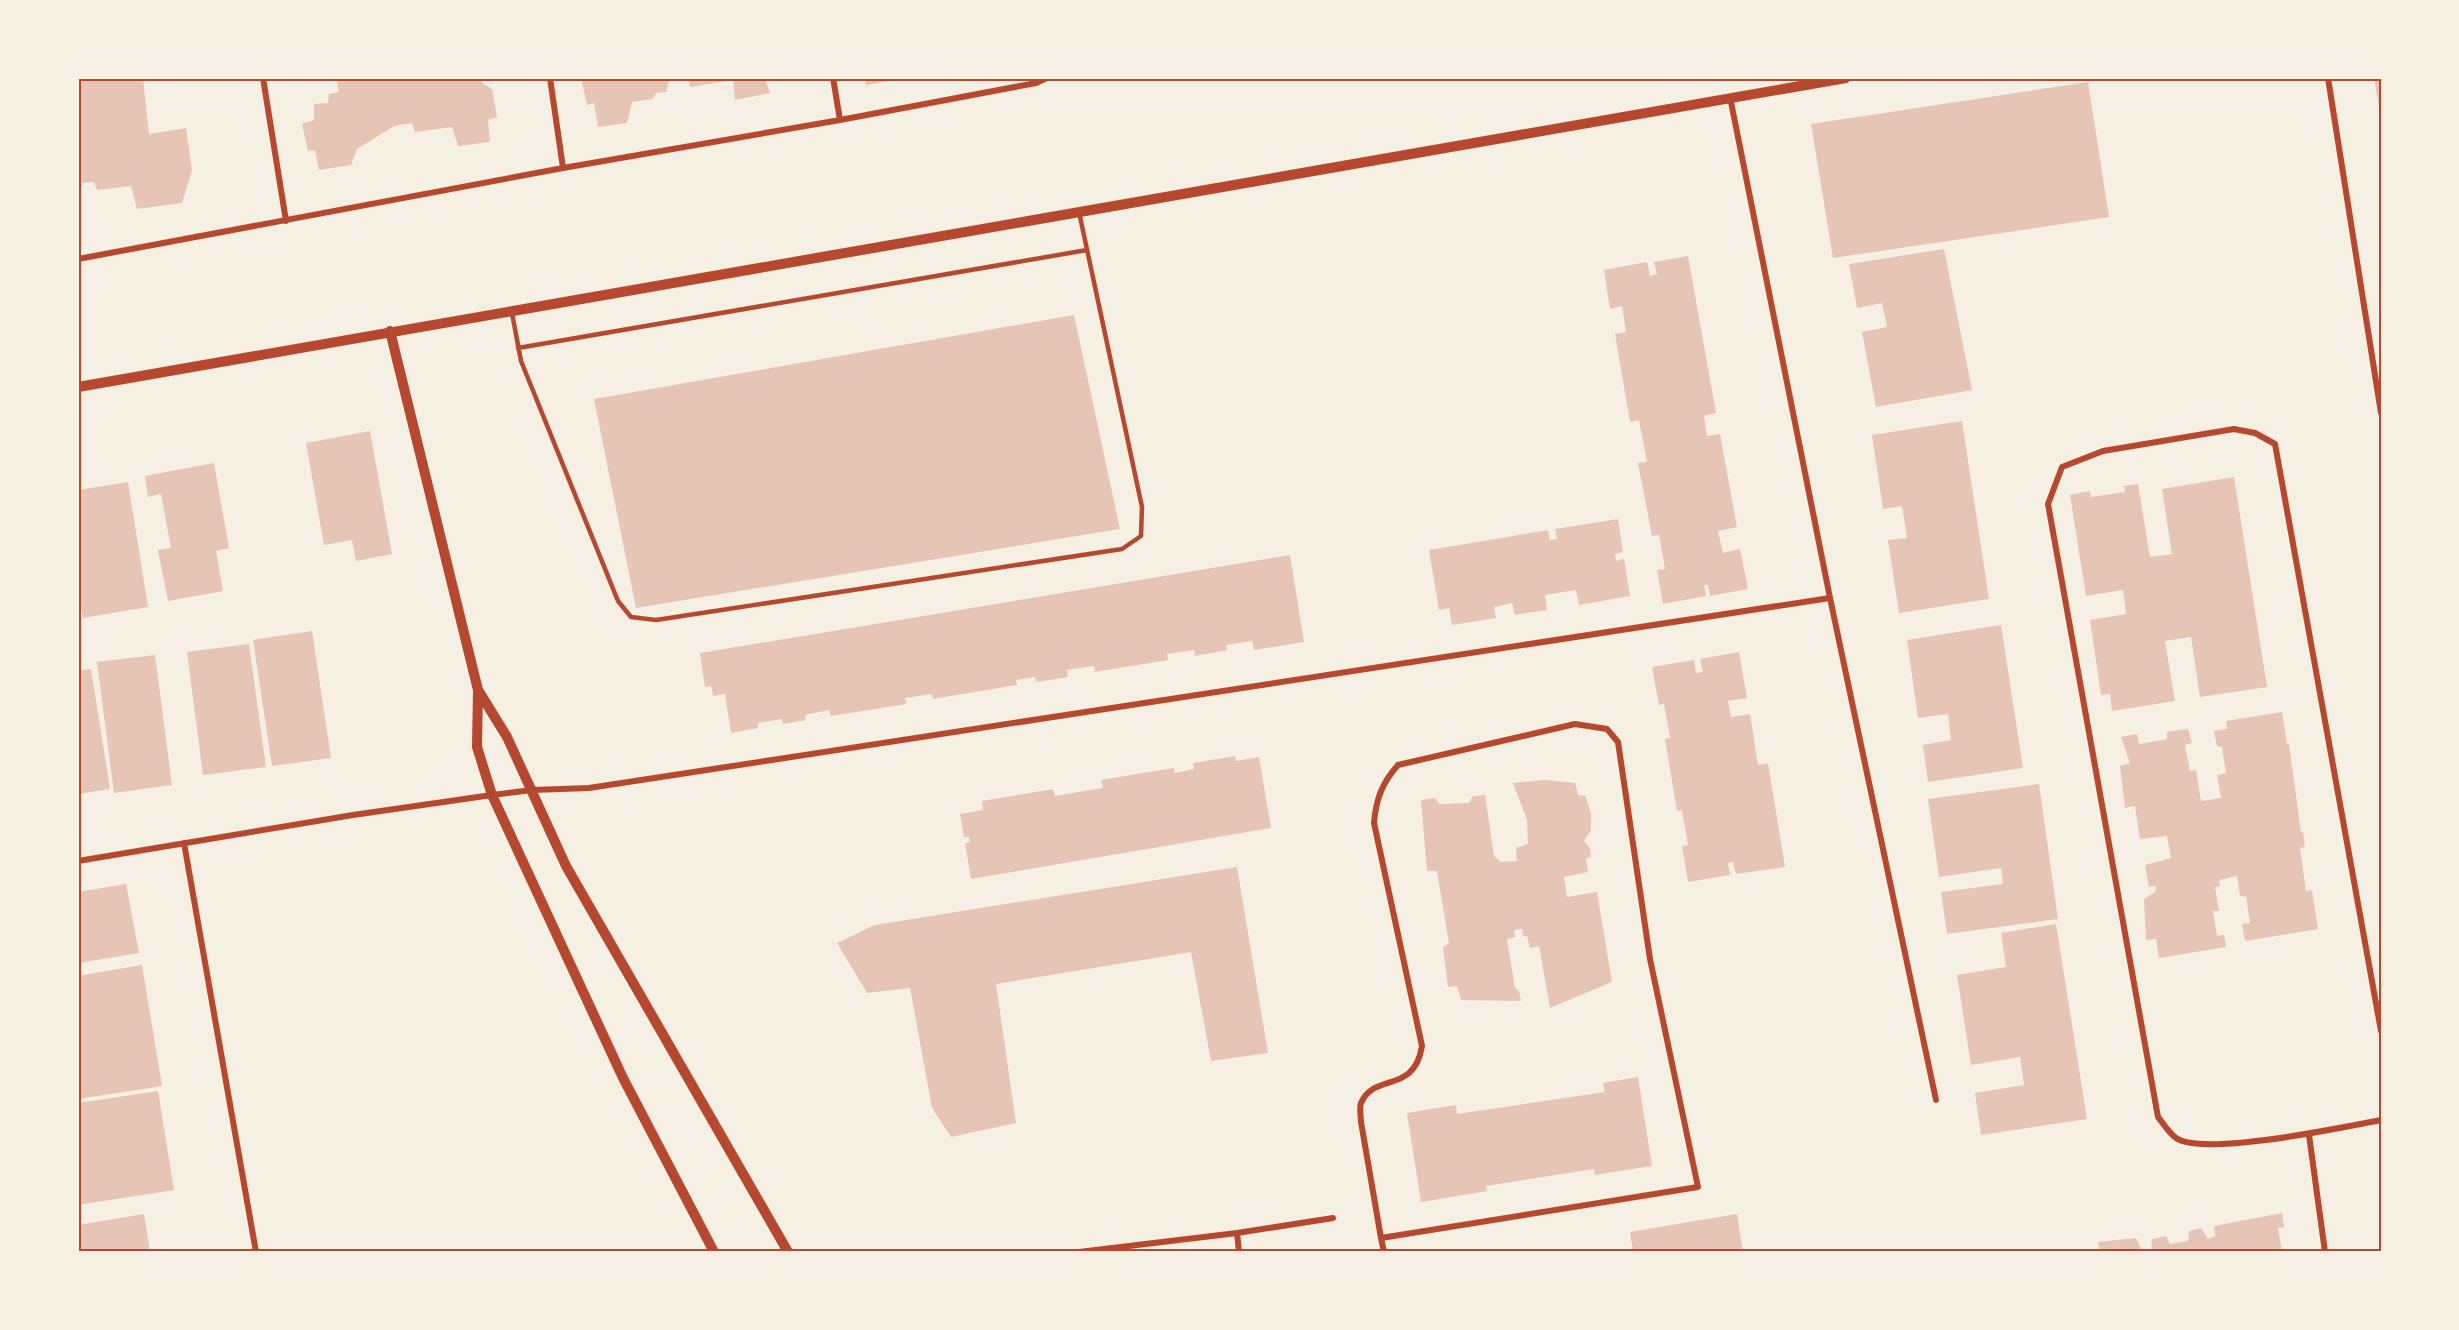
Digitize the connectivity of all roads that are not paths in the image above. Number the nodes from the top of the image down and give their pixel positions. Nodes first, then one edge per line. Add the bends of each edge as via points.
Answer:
1 (263, 78) edge
2 (550, 78) edge
3 (833, 78) edge
4 (1047, 78) edge
5 (1846, 78) edge
6 (2328, 78) edge
7 (1730, 97) junction
8 (840, 120) junction
9 (563, 168) junction
10 (1079, 211) junction
11 (286, 221) junction
12 (1087, 249) junction
13 (78, 259) edge
14 (512, 310) junction
15 (390, 331) junction
16 (518, 348) junction
17 (78, 387) edge
18 (2381, 413) edge
19 (1830, 598) junction
20 (478, 690) junction
21 (532, 790) junction
22 (492, 795) junction
23 (184, 843) junction
24 (78, 861) edge
25 (2381, 1031) edge
26 (1936, 1100) dead end
27 (2381, 1120) edge
28 (2308, 1135) junction
29 (1333, 1218) dead end
30 (1237, 1233) junction
31 (1381, 1238) junction
32 (256, 1252) edge
33 (714, 1252) edge
34 (788, 1252) edge
35 (1079, 1252) edge
36 (1239, 1252) edge
37 (1384, 1252) edge
38 (2325, 1252) edge

1 - 11 street
2 - 9 street
3 - 8 street
4 - 8 street
5 - 7 street
6 - 18 street
7 - 10 street
7 - 19 street
8 - 9 street
9 - 11 street
10 - 12 lane
10 - 14 street
11 - 13 street
12 - 16 lane
12 - 16 lane via 1142,507 1142,536 1122,549 656,620 631,617 618,601
14 - 15 street
14 - 16 lane
15 - 17 street
15 - 20 street
19 - 21 street via 588,788
19 - 26 street
20 - 21 street via 507,737
20 - 22 street via 477,747
21 - 22 street
21 - 34 street via 566,866
22 - 23 street
22 - 33 street via 623,1078
23 - 24 street
23 - 32 street
25 - 28 street via 2275,444 2255,433 2234,429 2103,451 2061,467 2048,504 2158,1117 2176,1138 2209,1145
27 - 28 street
28 - 38 street
29 - 30 street
30 - 35 street
30 - 36 street
31 - 31 street via 1360,1104 1372,1090 1410,1075 1420,1062 1422,1046 1374,823 1376,800 1385,779 1398,765 1575,724 1607,729 1618,742 1650,959 1698,1187
31 - 37 street

